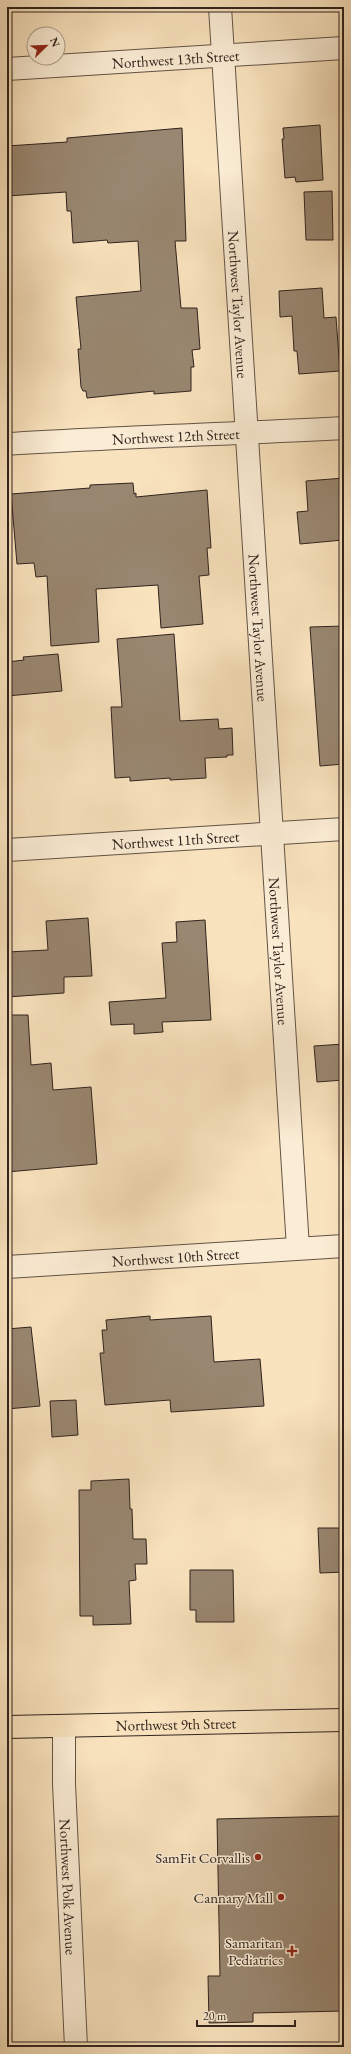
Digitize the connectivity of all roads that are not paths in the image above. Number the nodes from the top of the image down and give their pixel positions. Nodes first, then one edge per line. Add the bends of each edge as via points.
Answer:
1 (220, 7) edge
2 (344, 48) edge
3 (222, 56) junction
4 (7, 69) edge
5 (344, 428) edge
6 (247, 433) junction
7 (7, 444) edge
8 (344, 829) edge
9 (271, 834) junction
10 (7, 850) edge
11 (344, 1246) edge
12 (298, 1248) junction
13 (7, 1267) edge
14 (344, 1720) edge
15 (64, 1726) junction
16 (7, 1727) edge
17 (76, 2047) edge

1 - 3 street, Northwest Taylor Avenue
2 - 3 street, Northwest 13th Street
3 - 4 street, Northwest 13th Street
3 - 6 street, Northwest Taylor Avenue
5 - 6 street, Northwest 12th Street
6 - 7 street, Northwest 12th Street via 134,436
6 - 9 street, Northwest Taylor Avenue
8 - 9 street, Northwest 11th Street
9 - 10 street, Northwest 11th Street
9 - 12 street, Northwest Taylor Avenue
11 - 12 street, Northwest 10th Street
12 - 13 street, Northwest 10th Street
14 - 15 main road, Northwest 9th Street
15 - 16 main road, Northwest 9th Street
15 - 17 street, Northwest Polk Avenue via 64,1784

